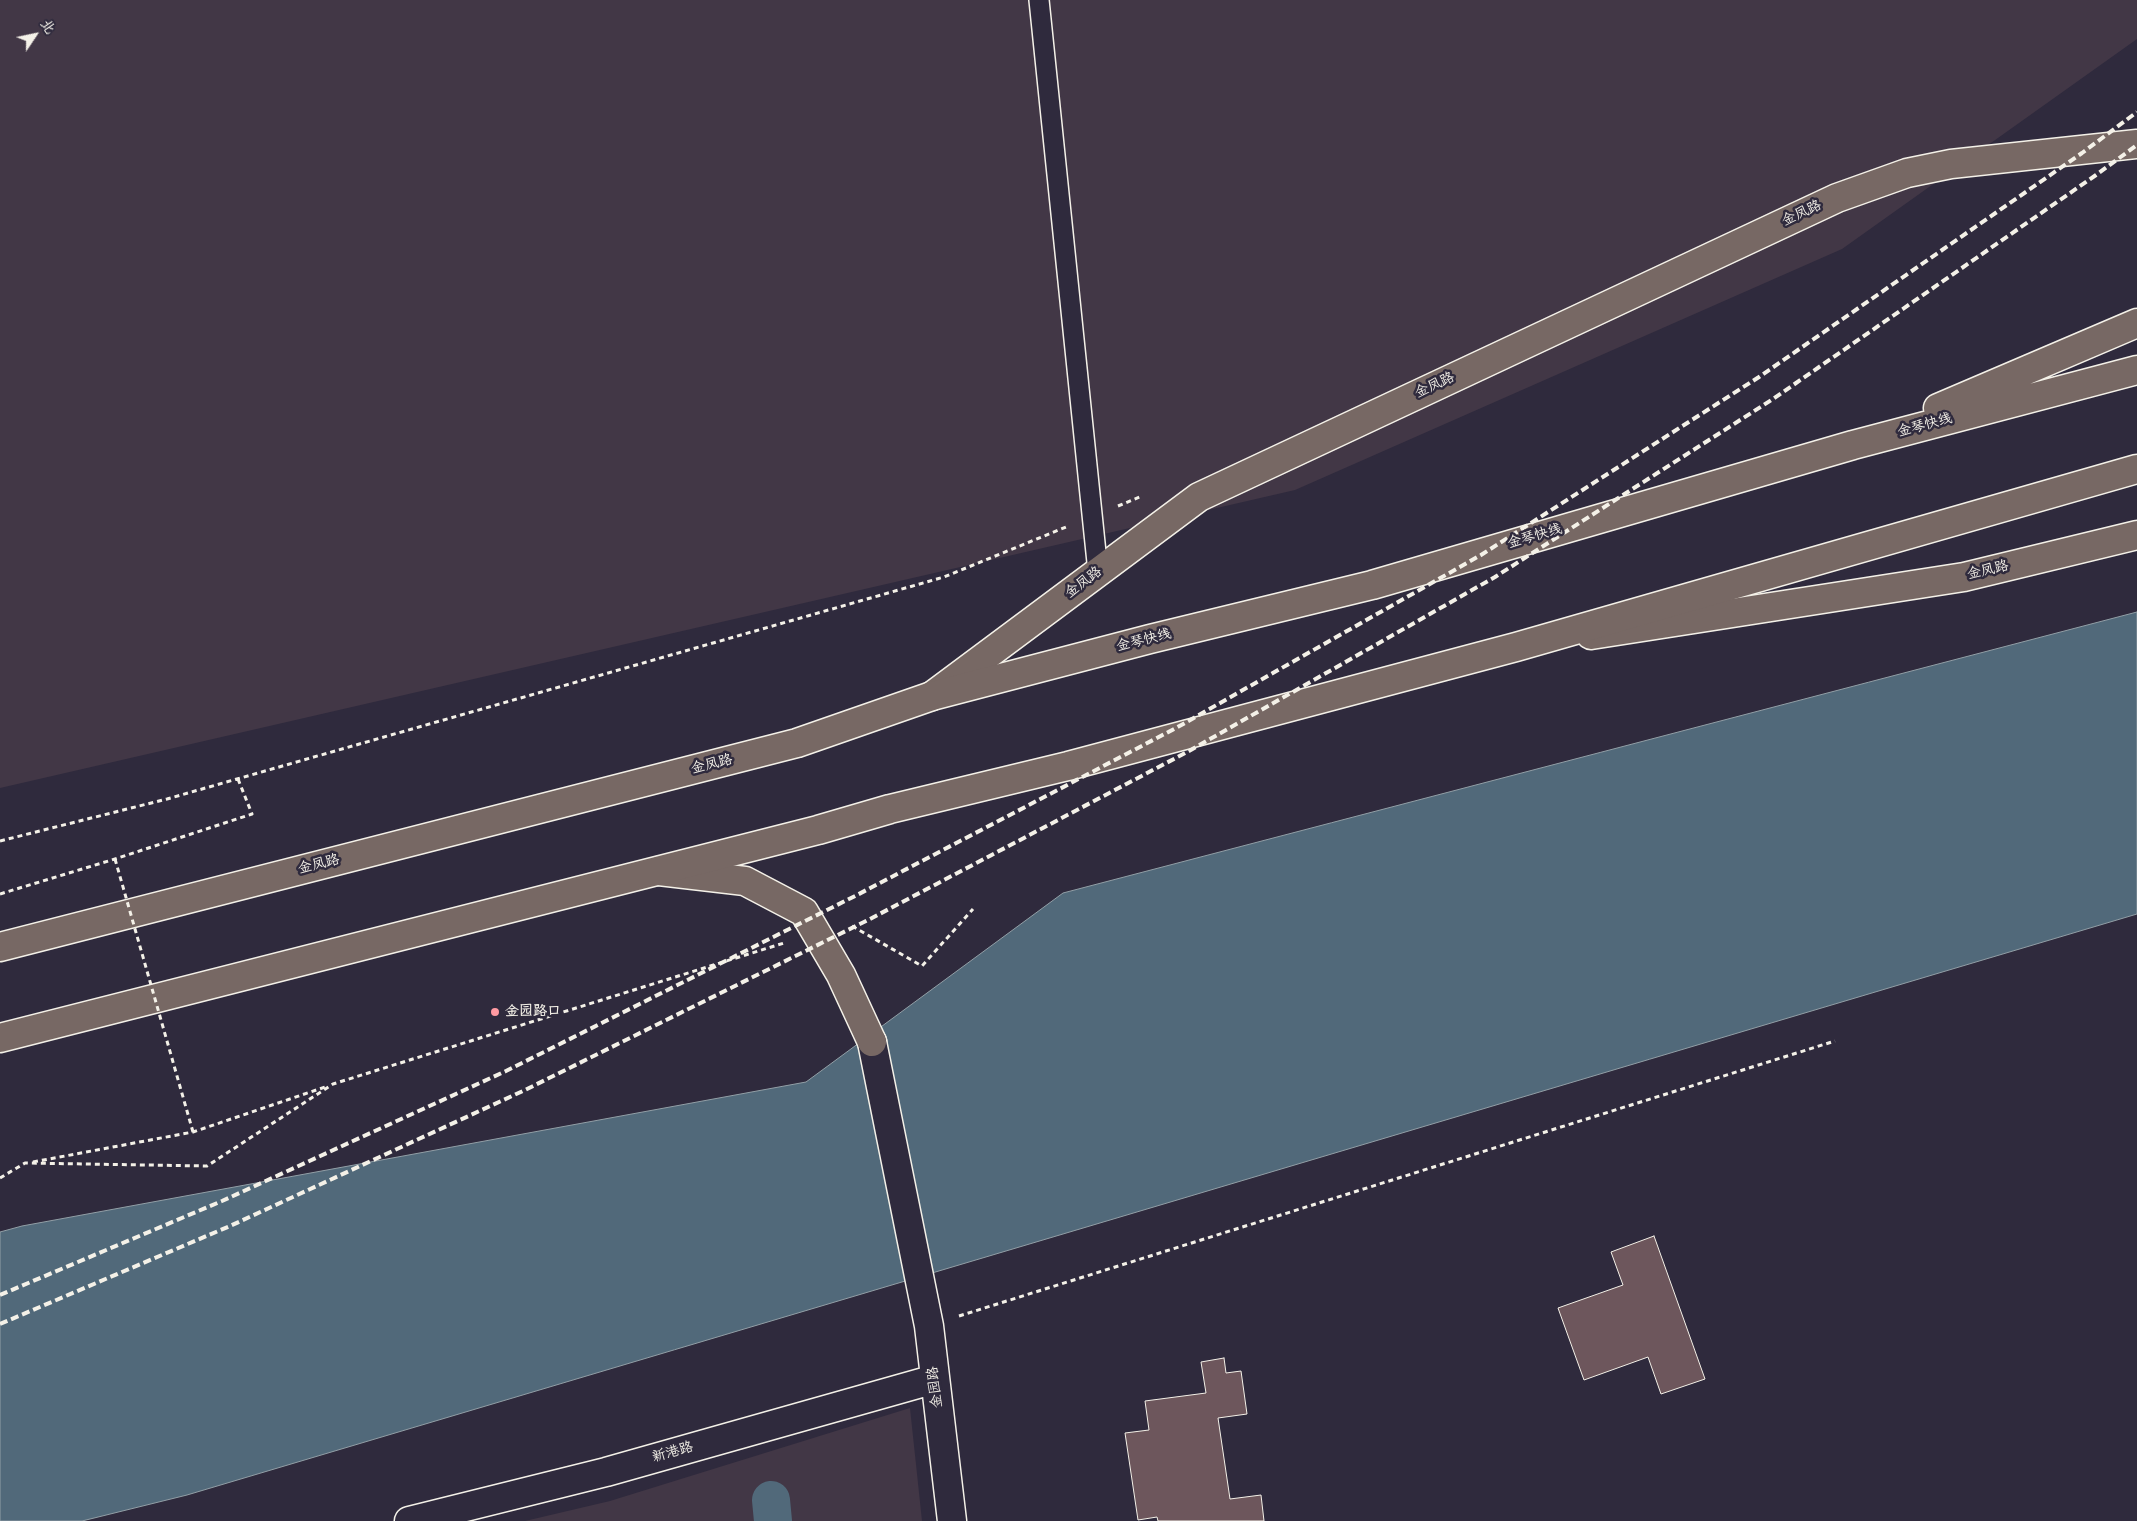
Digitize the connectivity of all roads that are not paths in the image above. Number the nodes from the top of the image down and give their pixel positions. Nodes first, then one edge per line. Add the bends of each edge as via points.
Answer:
1 (1039, 0) edge
2 (2137, 144) edge
3 (2137, 323) edge
4 (2137, 370) edge
5 (1853, 445) junction
6 (2137, 469) edge
7 (2137, 535) edge
8 (1098, 572) junction
9 (1516, 647) junction
10 (932, 696) junction
11 (657, 871) junction
12 (0, 946) edge
13 (0, 1038) edge
14 (872, 1042) joint
15 (935, 1379) junction
16 (409, 1521) edge
17 (952, 1521) edge

1 - 8 lane
2 - 8 main road, 金凤路 via 1951,164 1907,174 1837,198 1198,497
3 - 5 main road
4 - 5 main road, 金琴快线
5 - 10 main road, 金琴快线 via 1372,585
6 - 9 main road
7 - 9 main road, 金凤路 via 1964,577
8 - 10 main road, 金凤路
9 - 11 main road, 金凤路
10 - 12 main road, 金凤路 via 797,743
11 - 13 main road, 金凤路
11 - 14 main road via 745,881 804,912 841,975
14 - 15 street, 金园路 via 929,1326
15 - 16 street, 新港路 via 606,1472
15 - 17 street, 金园路

